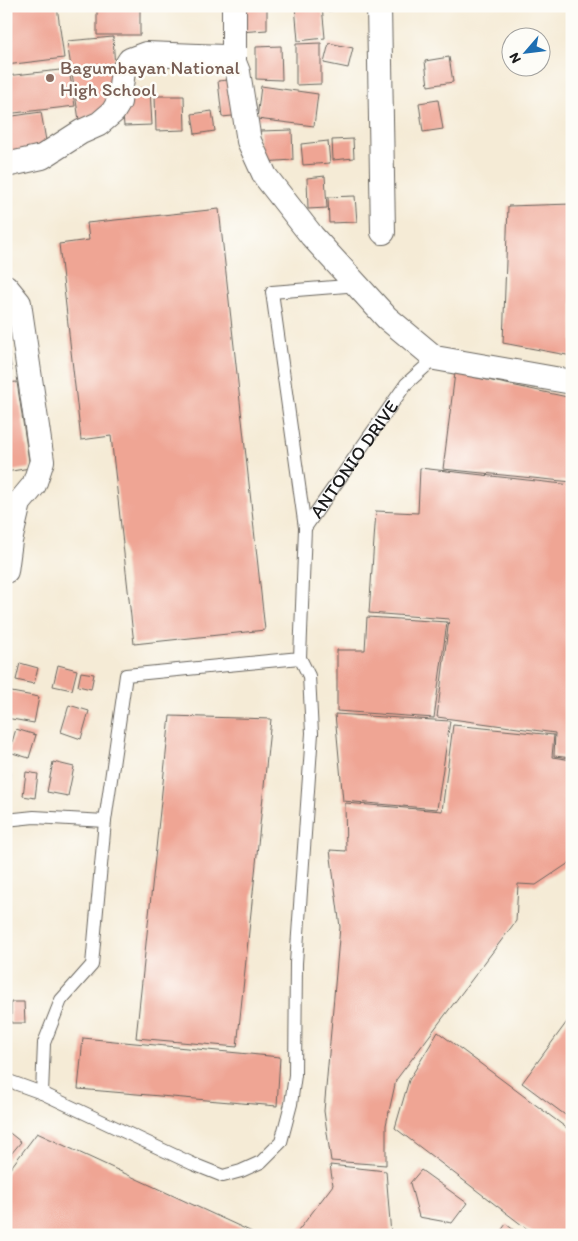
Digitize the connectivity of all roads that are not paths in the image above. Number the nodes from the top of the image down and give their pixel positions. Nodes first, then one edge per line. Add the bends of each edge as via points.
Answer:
1 (234, 6) edge
2 (379, 6) edge
3 (234, 62) junction
4 (6, 165) edge
5 (382, 232) dead end
6 (359, 285) junction
7 (6, 287) edge
8 (435, 358) junction
9 (572, 382) edge
10 (305, 528) junction
11 (6, 571) edge
12 (300, 658) junction
13 (6, 820) edge
14 (106, 821) junction
15 (6, 1080) edge
16 (42, 1093) junction

1 - 3 street
2 - 5 street
3 - 4 street via 224,57 146,54 130,60 123,71 119,102 99,124 42,158
3 - 6 street via 250,141 264,176 312,236
6 - 8 street via 388,318
6 - 10 lane via 272,292
7 - 11 street via 19,303 42,461 34,485 19,503
8 - 9 street
8 - 10 lane, ANTONIO DRIVE via 406,384
10 - 12 lane, ANTONIO DRIVE
12 - 14 lane via 126,675
12 - 16 lane via 309,676 312,733 296,963 295,1074 281,1142 261,1162 223,1176
13 - 14 lane via 34,817
14 - 16 lane via 92,964 61,1000 44,1043
15 - 16 lane

